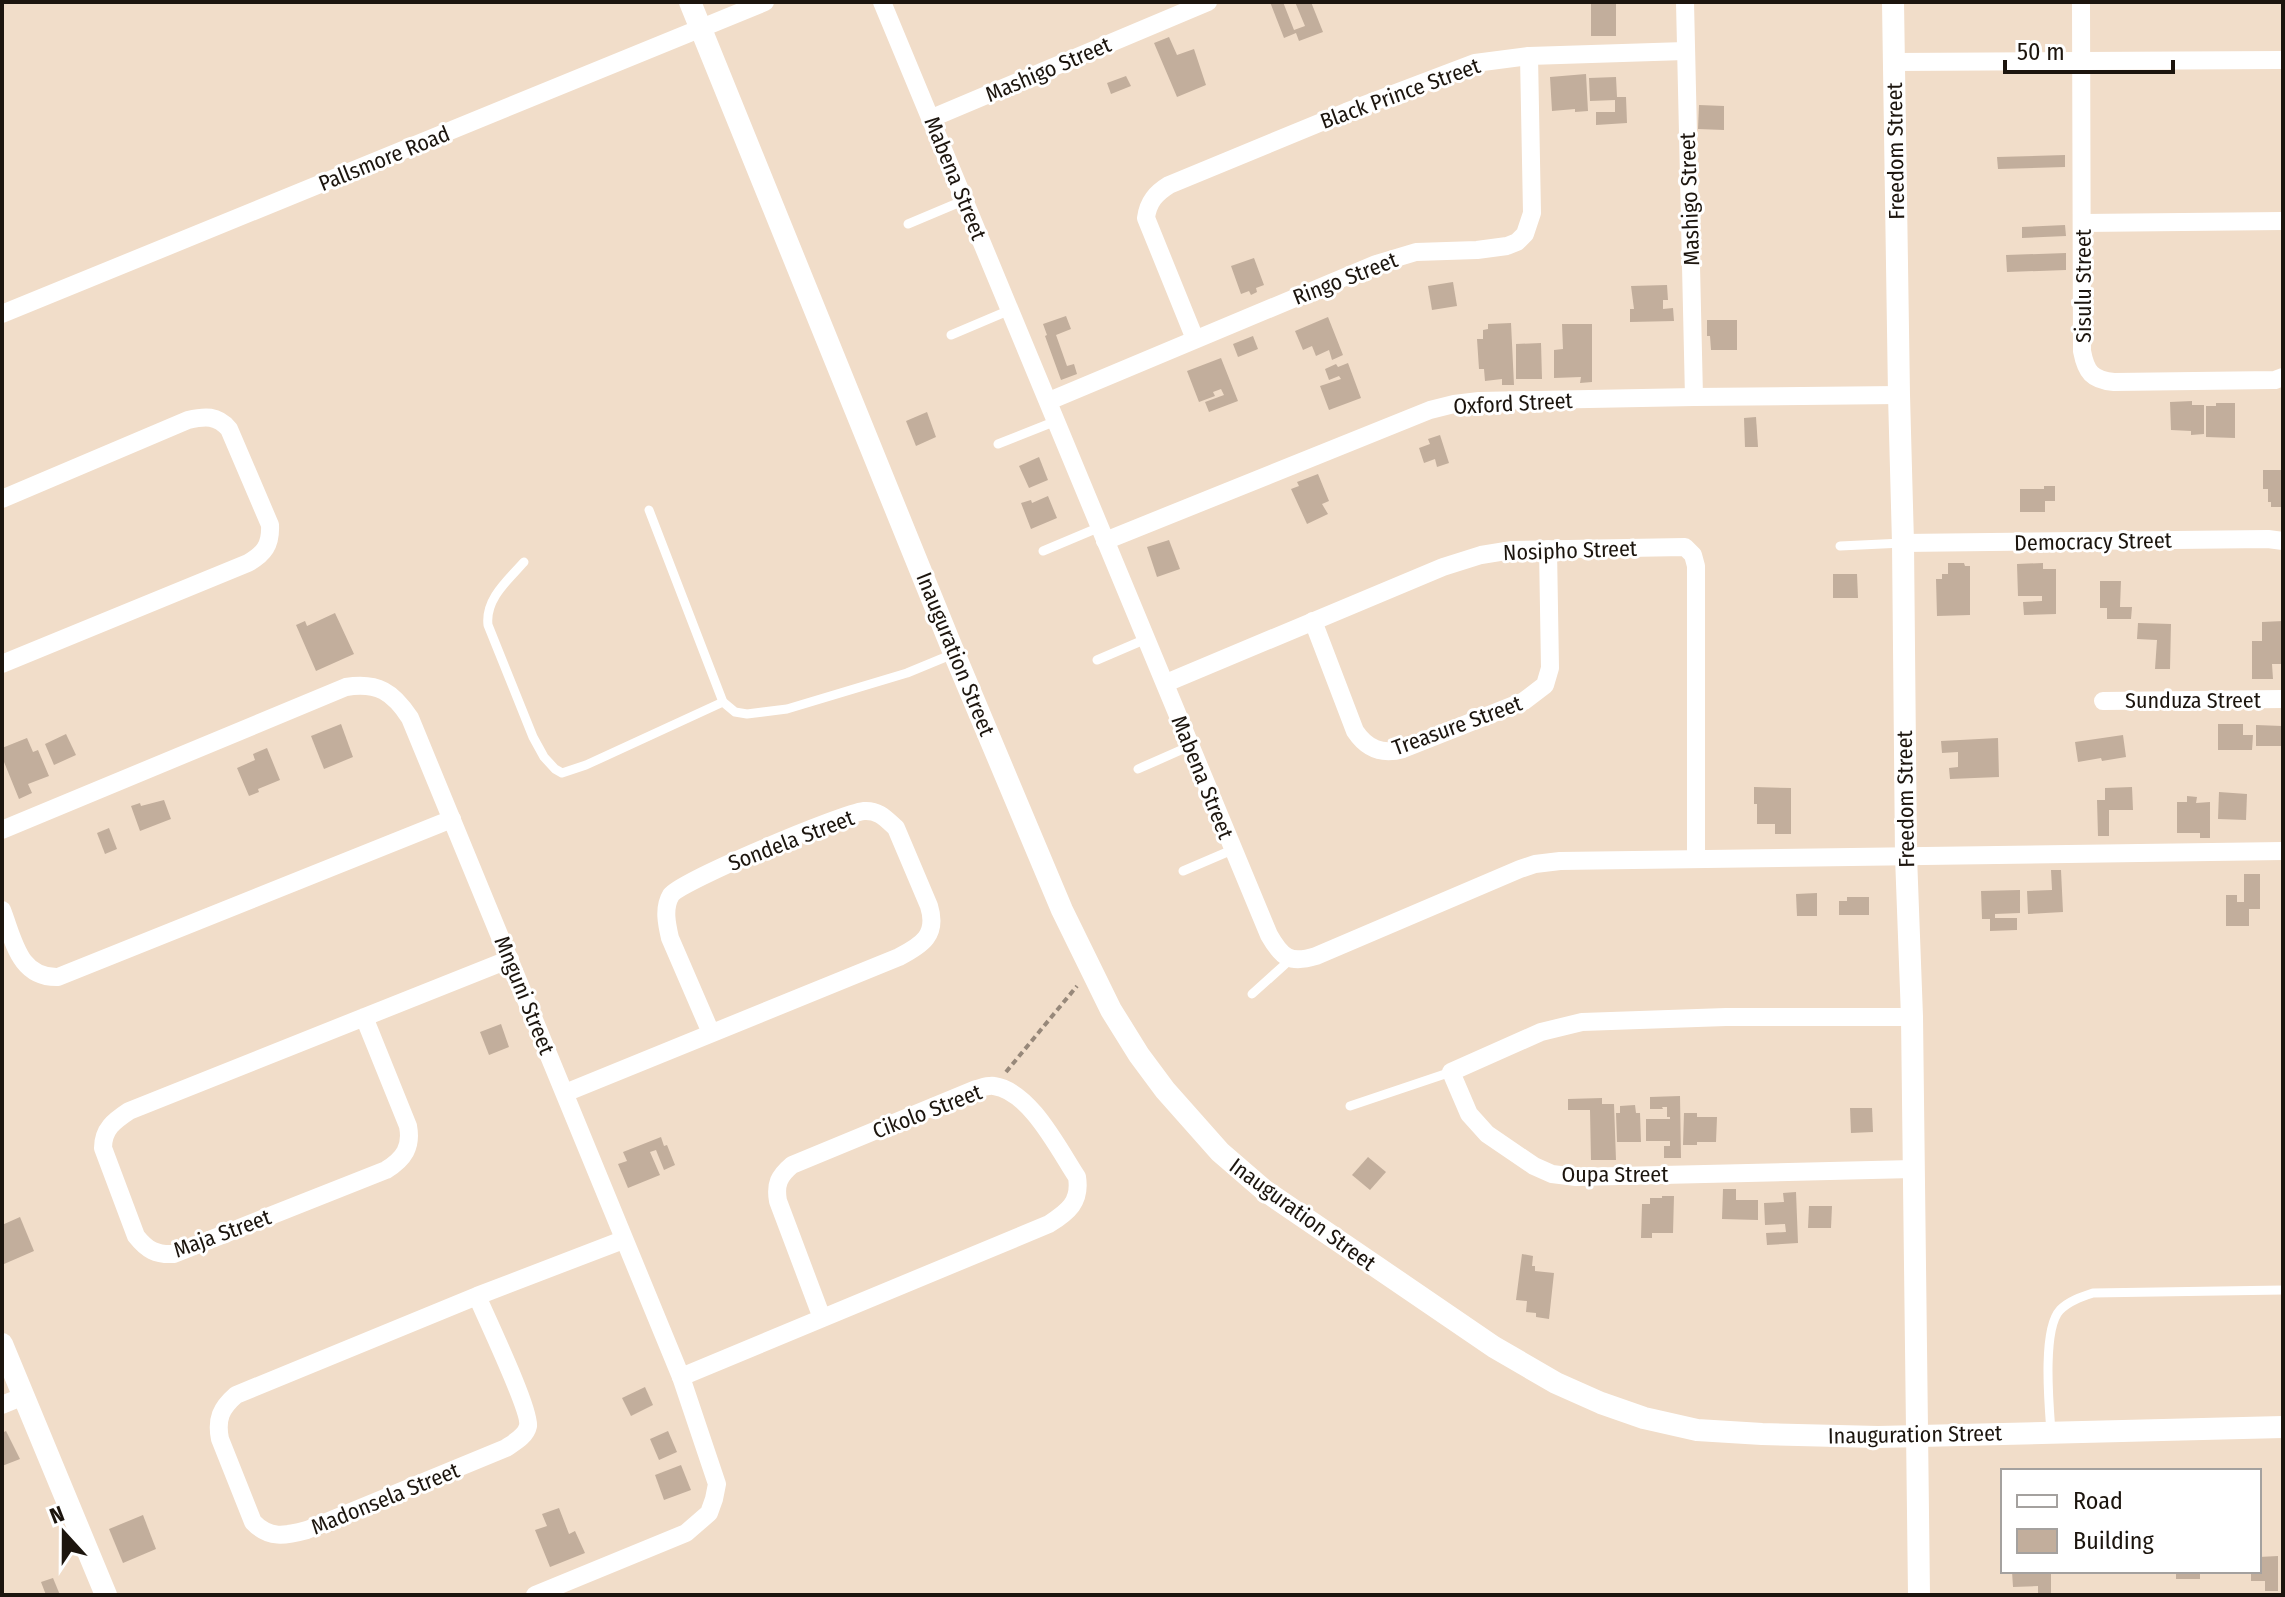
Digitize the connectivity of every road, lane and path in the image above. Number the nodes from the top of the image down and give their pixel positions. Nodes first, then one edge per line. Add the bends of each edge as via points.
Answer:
1 (690, 2) edge
2 (765, 2) edge
3 (882, 2) edge
4 (1208, 2) edge
5 (1685, 2) edge
6 (1893, 2) edge
7 (2081, 2) edge
8 (701, 28) junction
9 (1685, 51) junction
10 (1529, 56) junction
11 (2283, 60) edge
12 (2082, 61) junction
13 (1893, 62) junction
14 (932, 118) junction
15 (965, 200) junction
16 (2283, 221) edge
17 (2083, 223) junction
18 (908, 224) dead end
19 (1010, 310) junction
20 (2, 314) edge
21 (951, 335) dead end
22 (1195, 339) junction
23 (2283, 377) edge
24 (1899, 395) junction
25 (1694, 397) junction
26 (1049, 401) junction
27 (1056, 421) junction
28 (998, 444) dead end
29 (2, 499) edge
30 (649, 510) dead end
31 (1103, 534) junction
32 (2283, 541) edge
33 (1903, 543) junction
34 (1840, 546) dead end
35 (1548, 549) junction
36 (1043, 551) dead end
37 (524, 562) dead end
38 (1313, 621) junction
39 (1146, 639) junction
40 (954, 653) junction
41 (1097, 660) dead end
42 (2, 664) edge
43 (1166, 683) junction
44 (2283, 699) edge
45 (2103, 701) dead end
46 (723, 702) junction
47 (1190, 746) junction
48 (1138, 769) dead end
49 (452, 819) junction
50 (2, 830) edge
51 (1232, 850) junction
52 (2283, 851) edge
53 (1906, 856) junction
54 (1696, 858) junction
55 (1183, 871) dead end
56 (2, 910) edge
57 (510, 959) junction
58 (1291, 959) junction
59 (1091, 970) junction
60 (1252, 994) dead end
61 (364, 1017) junction
62 (1912, 1017) junction
63 (711, 1033) junction
64 (1451, 1072) junction
65 (995, 1086) junction
66 (565, 1093) junction
67 (1350, 1106) dead end
68 (1913, 1169) junction
69 (623, 1240) junction
70 (2283, 1290) edge
71 (477, 1296) junction
72 (822, 1318) junction
73 (2, 1344) edge
74 (681, 1377) junction
75 (24, 1396) junction
76 (2, 1405) edge
77 (2283, 1427) edge
78 (2051, 1432) junction
79 (1916, 1435) junction
80 (106, 1595) edge
81 (535, 1595) edge
82 (1919, 1595) edge

1 - 8 street, Inauguration Street
2 - 8 street, Pallsmore Road
3 - 14 street, Mabena Street
4 - 14 street, Mashigo Street
5 - 9 street, Mashigo Street
6 - 13 street, Freedom Street
7 - 12 street, Sisulu Street
8 - 20 street, Pallsmore Road
8 - 40 street, Inauguration Street
9 - 10 street, Black Prince Street
9 - 25 street, Mashigo Street
10 - 22 street, Ringo Street via 1532,213 1517,242 1399,256
10 - 22 street, Black Prince Street via 1462,67 1184,178 1151,199 1146,218
11 - 12 street
12 - 13 street
12 - 17 street, Sisulu Street
13 - 24 street, Freedom Street
14 - 15 street, Mabena Street
15 - 18 lane
15 - 19 street, Mabena Street
16 - 17 street
17 - 23 street, Sisulu Street via 2082,351 2090,373 2100,381
19 - 21 lane
19 - 26 street, Mabena Street
22 - 26 street, Ringo Street
24 - 25 street, Oxford Street
24 - 33 street, Freedom Street
25 - 31 street, Oxford Street via 1479,401 1441,407
26 - 27 street, Mabena Street
27 - 28 lane
27 - 31 street, Mabena Street
29 - 42 street via 188,420 213,417 229,429 270,525 266,550 248,563
30 - 46 lane
31 - 36 lane
31 - 39 street, Mabena Street
32 - 33 street, Democracy Street
33 - 34 lane
33 - 53 street, Freedom Street
35 - 38 street, Nosipho Street via 1467,559
35 - 38 street, Treasure Street via 1550,668 1545,685 1524,701 1403,749 1383,752 1361,740
35 - 54 street, Nosipho Street via 1677,546 1693,555
37 - 46 lane via 492,601 488,625 533,737 555,769 562,773 586,765
38 - 43 street, Nosipho Street
39 - 41 lane
39 - 43 street, Mabena Street
40 - 46 lane via 907,673 787,709 747,714
40 - 59 street, Inauguration Street
43 - 47 street, Mabena Street
44 - 45 street, Sunduza Street
47 - 48 lane
47 - 51 street, Mabena Street
49 - 50 street, Mnguni Street via 403,707 383,690 357,685
49 - 56 street via 58,977 36,975 25,963
49 - 57 street, Mnguni Street
51 - 55 lane
51 - 58 street, Mabena Street via 1276,948
52 - 53 street
53 - 54 street
53 - 62 street, Freedom Street
54 - 58 street via 1535,864 1316,956
57 - 61 street, Maja Street
57 - 66 street, Mnguni Street
58 - 60 lane
59 - 65 path
59 - 79 street, Inauguration Street via 1139,1055 1220,1152 1340,1243 1556,1383 1644,1418 1697,1430
61 - 61 street, Maja Street via 129,1111 111,1125 103,1137 105,1158 143,1244 161,1255 174,1254 386,1170 404,1157 408,1126
62 - 64 street via 1582,1022 1541,1032
62 - 68 street, Freedom Street
63 - 63 street, Sondela Street via 899,957 927,938 933,917 896,828 886,818 877,812 851,814 711,871 671,895 666,923 670,938
63 - 66 street, Sondela Street
64 - 67 lane
64 - 68 street, Oupa Street via 1469,1114 1487,1134 1552,1174
65 - 72 street, Cikolo Street via 976,1089 782,1173 778,1201
65 - 72 street, Cikolo Street via 1037,1117 1077,1177 1075,1203 1049,1224
66 - 69 street, Mnguni Street
68 - 79 street, Freedom Street
69 - 71 street, Madonsela Street
69 - 74 street, Mnguni Street
70 - 78 lane via 2093,1293 2074,1299 2051,1323
71 - 71 street, Madonsela Street via 227,1403 219,1414 220,1439 259,1528 280,1536 307,1530 506,1448 524,1435 528,1425 523,1403
72 - 74 street, Cikolo Street
73 - 75 street
74 - 81 street, Mnguni Street via 717,1484 709,1513 686,1533
75 - 76 street
75 - 80 street
77 - 78 street, Inauguration Street
78 - 79 street, Inauguration Street
79 - 82 street, Freedom Street

